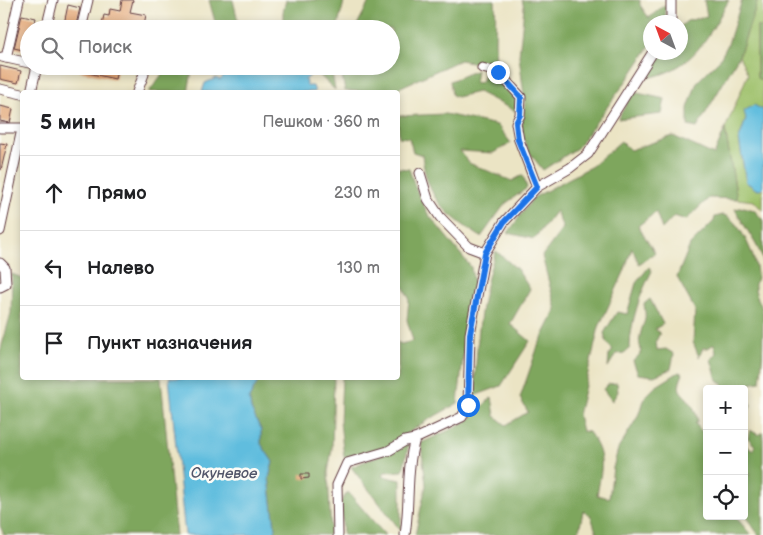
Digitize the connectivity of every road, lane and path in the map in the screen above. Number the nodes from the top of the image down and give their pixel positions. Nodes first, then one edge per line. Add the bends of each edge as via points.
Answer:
1 (19, 0) edge
2 (53, 0) edge
3 (88, 0) edge
4 (671, 0) edge
5 (671, 15) edge
6 (48, 20) edge
7 (83, 20) edge
8 (3, 57) edge
9 (648, 60) edge
10 (20, 61) edge
11 (482, 68) dead end
12 (35, 75) edge
13 (144, 75) edge
14 (0, 89) edge
15 (31, 90) edge
16 (138, 90) edge
17 (20, 94) edge
18 (0, 128) edge
19 (20, 128) edge
20 (20, 137) edge
21 (420, 173) dead end
22 (537, 187) junction
23 (1, 220) edge
24 (0, 230) edge
25 (485, 253) junction
26 (0, 263) edge
27 (0, 288) edge
28 (415, 438) junction
29 (338, 535) edge
30 (404, 535) edge

1 - 8 street
2 - 6 street
3 - 7 street
4 - 5 street
8 - 10 street
9 - 22 street via 588,154
11 - 22 street via 498,72 521,97 516,123 518,140
12 - 15 street
13 - 16 street
14 - 17 street
18 - 19 street
20 - 23 street
21 - 25 street via 428,199 440,217 469,247
22 - 25 street via 504,222
23 - 24 street
25 - 28 street via 470,334 468,405 462,416
26 - 27 street via 5,268 6,284
28 - 29 street via 388,452 347,463 337,485
28 - 30 street via 410,454 409,507

